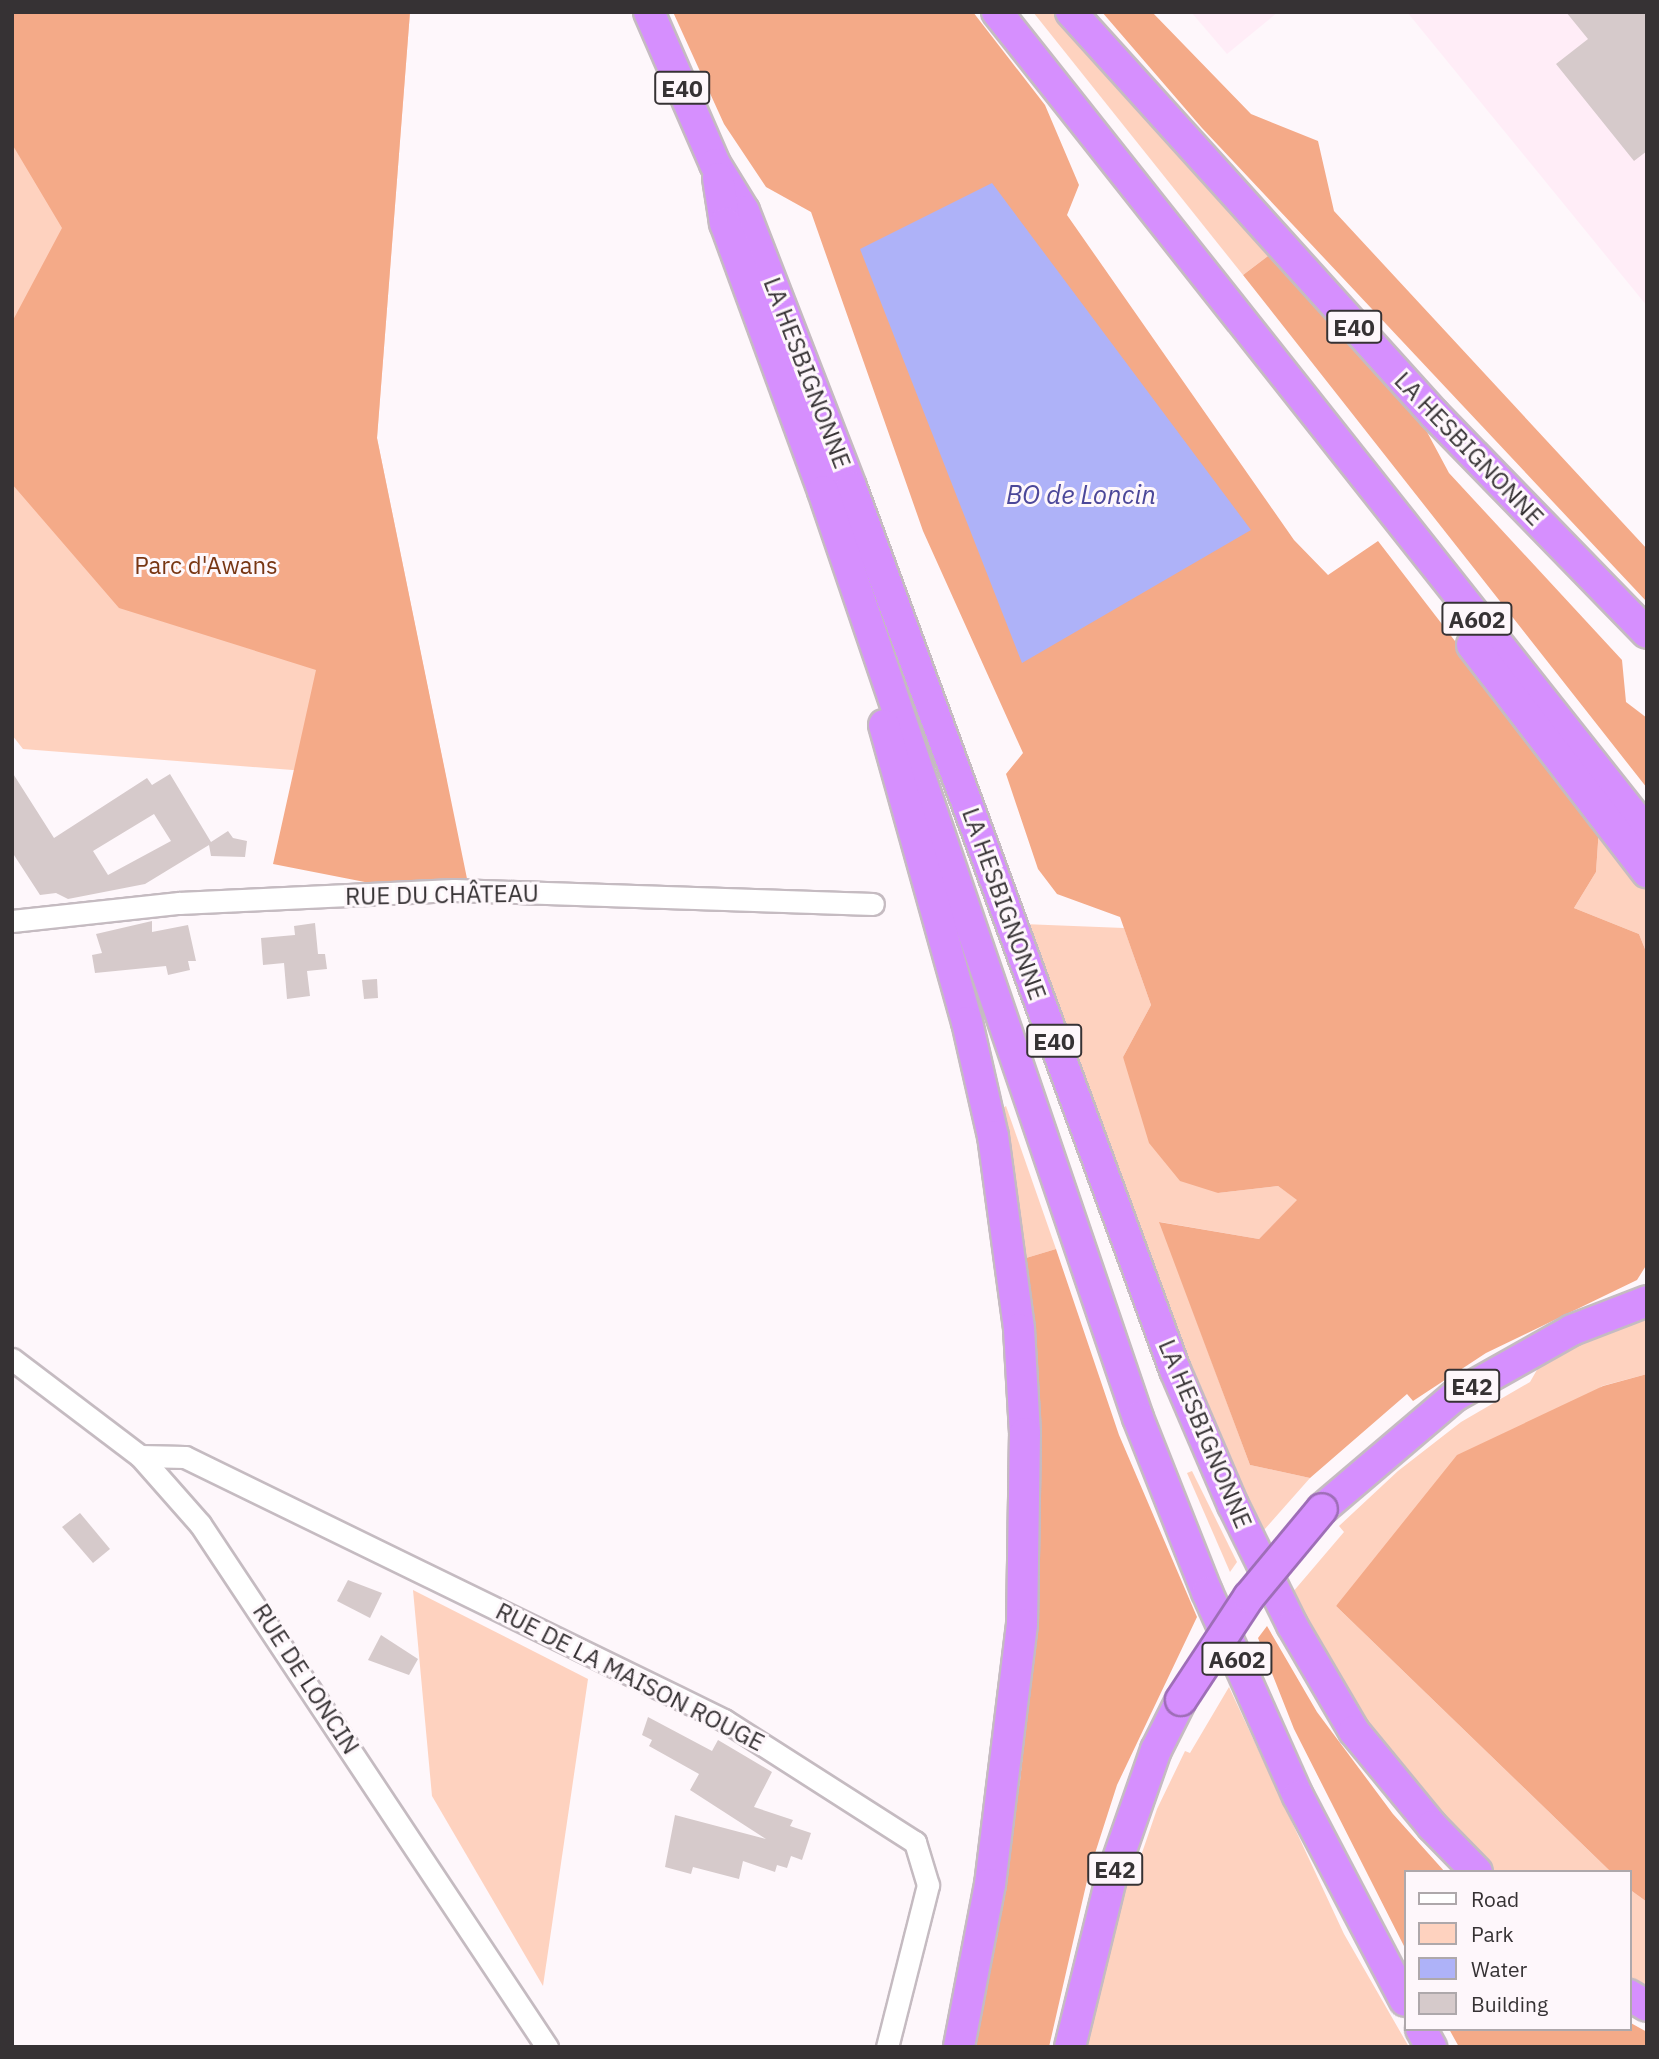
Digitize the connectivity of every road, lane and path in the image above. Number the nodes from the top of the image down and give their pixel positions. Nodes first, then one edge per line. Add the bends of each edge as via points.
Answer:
1 (649, 12) edge
2 (997, 12) edge
3 (1071, 12) edge
4 (715, 164) junction
5 (1306, 407) junction
6 (1647, 632) edge
7 (890, 687) junction
8 (1647, 832) edge
9 (1647, 873) edge
10 (873, 904) dead end
11 (12, 921) edge
12 (1647, 1301) edge
13 (12, 1359) edge
14 (139, 1456) junction
15 (1475, 1870) edge
16 (1631, 1996) edge
17 (1404, 1999) edge
18 (1647, 2006) edge
19 (1422, 2031) edge
20 (547, 2047) edge
21 (887, 2047) edge
22 (960, 2047) edge
23 (1070, 2047) edge
24 (1431, 2047) edge

1 - 4 highway, LA HESBIGNONNE / E40
2 - 5 highway, A602
3 - 6 highway, LA HESBIGNONNE / E40 via 1434,414
4 - 7 highway via 725,223
4 - 15 highway, LA HESBIGNONNE / E40 via 744,211 773,286 1175,1370 1233,1505 1292,1625 1354,1731 1432,1826
5 - 8 highway, A602
5 - 9 highway via 1321,449
7 - 17 highway, A602 via 1138,1418 1207,1592 1298,1796
7 - 22 highway via 883,728 939,915 993,1136 1019,1329 1025,1433 1022,1624 1009,1758
10 - 11 street, RUE DU CHÂTEAU via 454,890 179,903
12 - 23 highway, E42, bridge via 1572,1330 1455,1396 1322,1509 1249,1597 1181,1700 1156,1749 1116,1866
13 - 14 street, RUE DE LONCIN
14 - 20 street, RUE DE LONCIN via 227,1560
14 - 21 street, RUE DE LA MAISON ROUGE via 185,1457 724,1720 915,1842 928,1885
16 - 18 highway
19 - 24 highway

